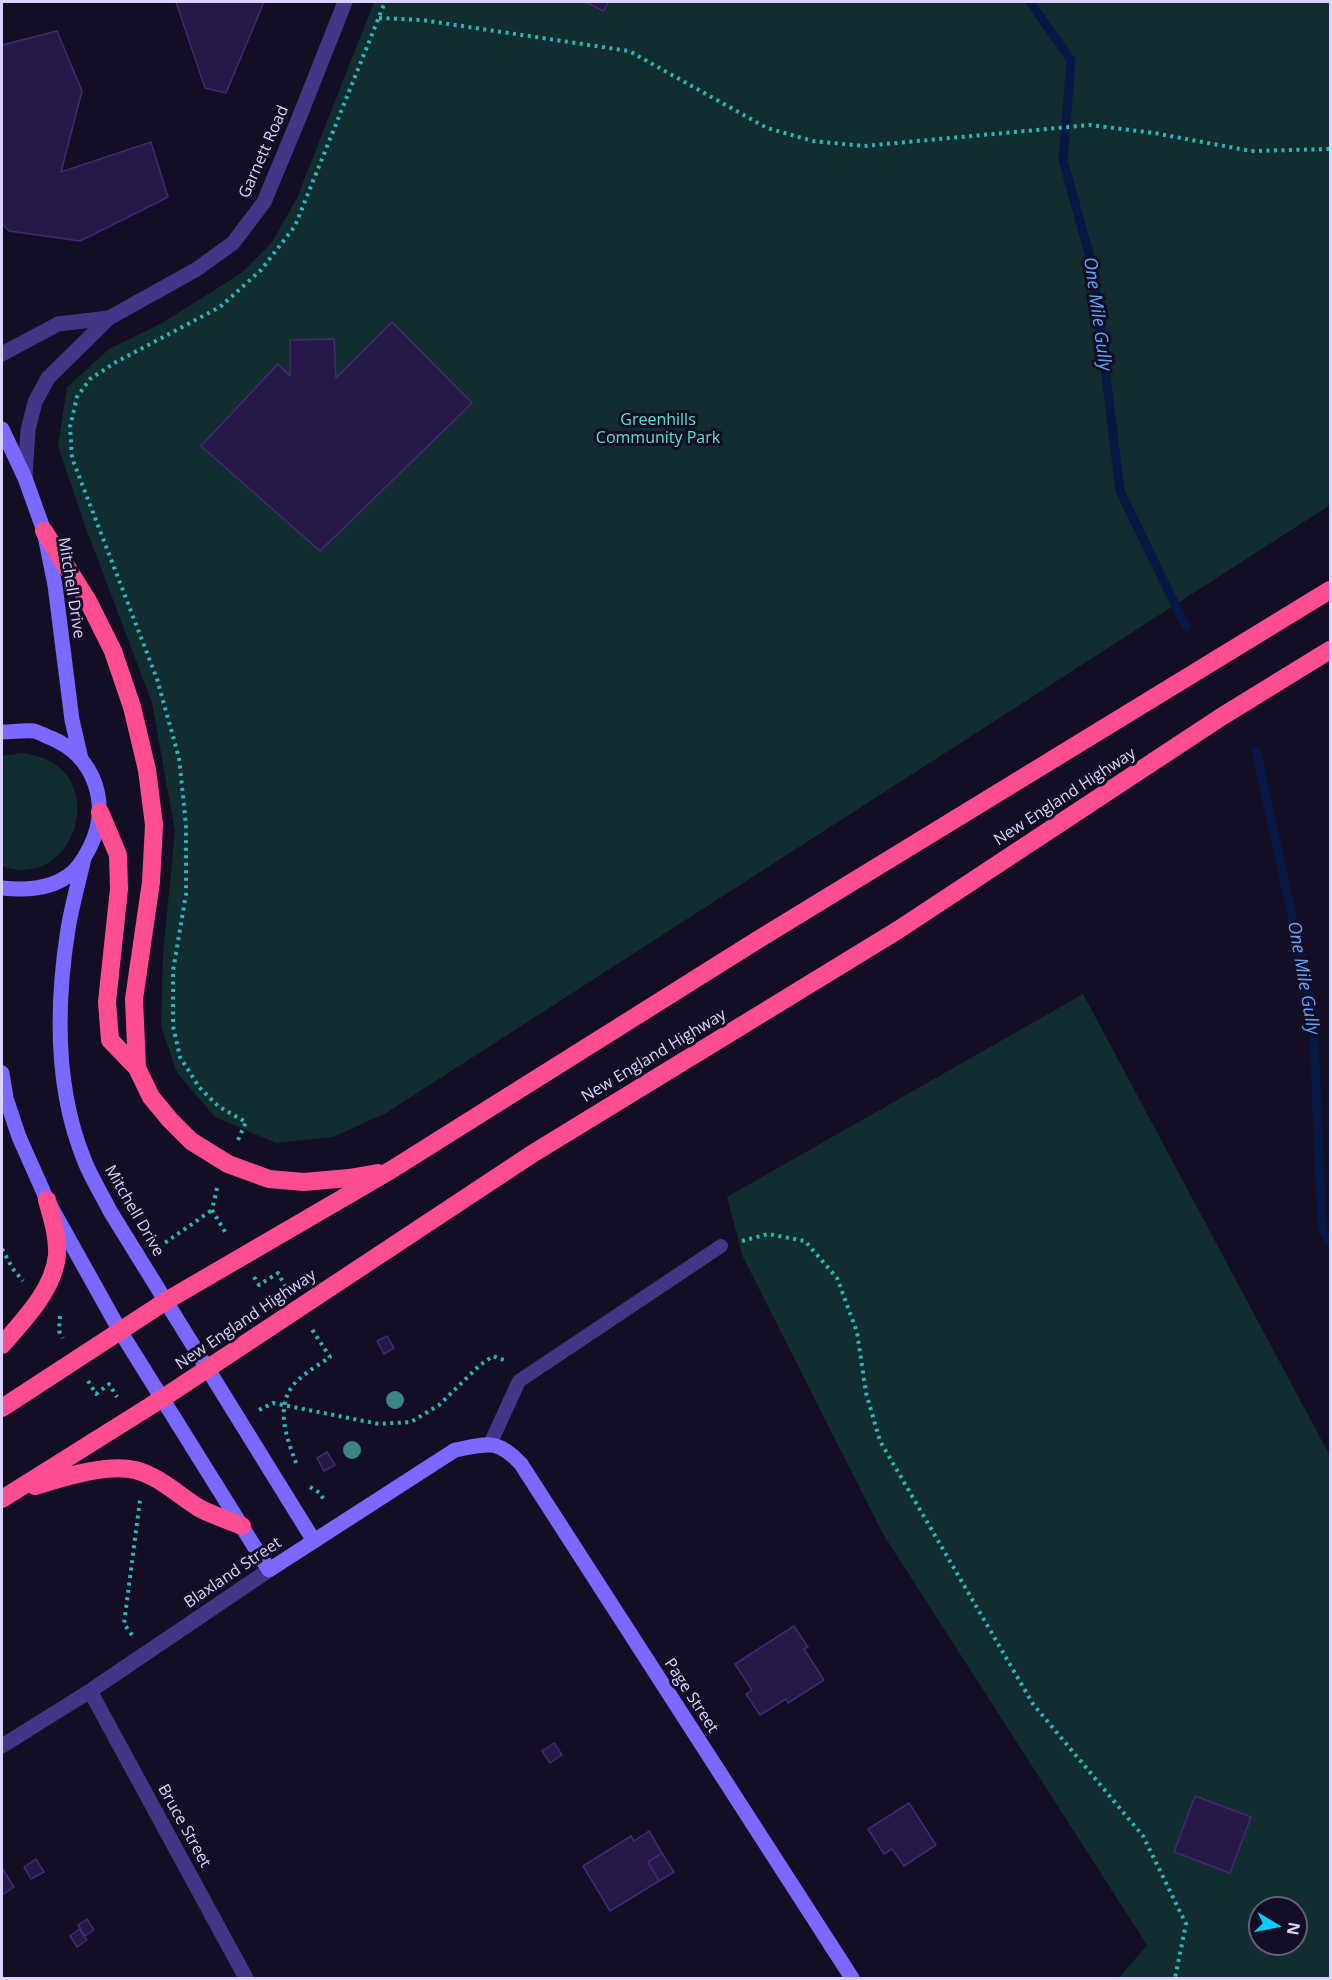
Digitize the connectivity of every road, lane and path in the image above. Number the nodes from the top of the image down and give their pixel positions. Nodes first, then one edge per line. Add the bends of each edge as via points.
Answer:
1 (345, 2) edge
2 (385, 2) edge
3 (379, 18) junction
4 (1330, 149) edge
5 (109, 318) junction
6 (2, 354) edge
7 (2, 429) edge
8 (24, 478) junction
9 (44, 531) junction
10 (1330, 590) edge
11 (1330, 650) edge
12 (2, 732) edge
13 (81, 759) junction
14 (100, 812) junction
15 (84, 858) junction
16 (2, 888) edge
17 (137, 1068) junction
18 (2, 1073) edge
19 (2, 1115) edge
20 (242, 1131) dead end
21 (19, 1137) junction
22 (391, 1170) junction
23 (215, 1193) dead end
24 (47, 1200) junction
25 (212, 1210) junction
26 (223, 1229) dead end
27 (161, 1245) dead end
28 (721, 1246) joint
29 (2, 1249) edge
30 (282, 1279) dead end
31 (256, 1281) dead end
32 (24, 1283) dead end
33 (166, 1301) junction
34 (120, 1331) junction
35 (2, 1344) edge
36 (327, 1352) dead end
37 (510, 1363) dead end
38 (208, 1369) junction
39 (90, 1385) dead end
40 (115, 1393) dead end
41 (163, 1398) junction
42 (273, 1403) dead end
43 (284, 1405) junction
44 (2, 1408) edge
45 (490, 1444) junction
46 (297, 1465) dead end
47 (305, 1484) dead end
48 (6, 1496) edge
49 (140, 1498) dead end
50 (324, 1500) dead end
51 (242, 1526) junction
52 (314, 1541) junction
53 (269, 1570) junction
54 (132, 1635) dead end
55 (90, 1691) junction
56 (2, 1746) edge
57 (246, 1978) edge
58 (852, 1978) edge
59 (1175, 1978) edge

1 - 5 street, Garnett Road via 264,202 233,243 197,269
2 - 3 path
3 - 4 path via 422,20 629,51 767,128 813,141 864,146 1090,125 1251,151
3 - 20 path via 295,226 261,270 220,307 90,379 77,397 70,427 72,458 157,679 178,759 186,825 186,894 174,971 173,1026 180,1057 199,1087 218,1106 246,1122
5 - 6 street, Garnett Road via 58,324
5 - 8 street, Garnett Road via 48,378 35,402
7 - 8 main road, Mitchell Drive
8 - 9 main road, Mitchell Drive
9 - 13 main road, Mitchell Drive
9 - 17 highway via 88,601 113,651 147,770 154,825 151,882 135,999
10 - 22 highway via 759,939
11 - 38 highway, New England Highway via 1221,717 898,930 532,1154
12 - 13 main road via 34,731 64,743
13 - 14 main road via 98,790
14 - 15 main road via 96,835
14 - 17 highway via 118,855 119,889 106,1002 110,1040
15 - 16 main road via 68,876 46,886
15 - 33 main road, Mitchell Drive via 69,928 62,989 63,1074 85,1162 110,1211
17 - 22 highway via 151,1096 170,1120 191,1141 228,1164 269,1179 304,1182
18 - 21 main road
19 - 21 main road
21 - 24 main road
22 - 33 highway
23 - 25 path
24 - 34 main road
24 - 35 highway via 57,1257 41,1298
25 - 26 path
25 - 27 path
28 - 45 lane via 519,1381
28 - 59 path via 768,1234 805,1241 837,1278 857,1332 866,1393 880,1441 1033,1704 1143,1836 1186,1924
29 - 32 path
30 - 31 path via 278,1273 259,1285
33 - 34 highway
33 - 38 main road, Mitchell Drive
34 - 41 main road
34 - 44 highway
36 - 43 path via 330,1357 298,1380
37 - 43 path via 493,1356 439,1405 411,1422 379,1424
38 - 41 highway, New England Highway
38 - 52 main road, Mitchell Drive
39 - 40 path via 96,1394 109,1384
41 - 48 highway, New England Highway
41 - 51 main road
42 - 43 path
43 - 46 path via 286,1437
45 - 52 main road, Blaxland Street via 455,1450
45 - 58 main road, Page Street via 508,1451 521,1464
47 - 50 path
48 - 51 highway via 70,1475 134,1470 201,1509
49 - 54 path via 124,1624
51 - 53 main road
52 - 53 main road, Blaxland Street
53 - 55 street, Blaxland Street
55 - 56 street, Blaxland Street
55 - 57 street, Bruce Street

